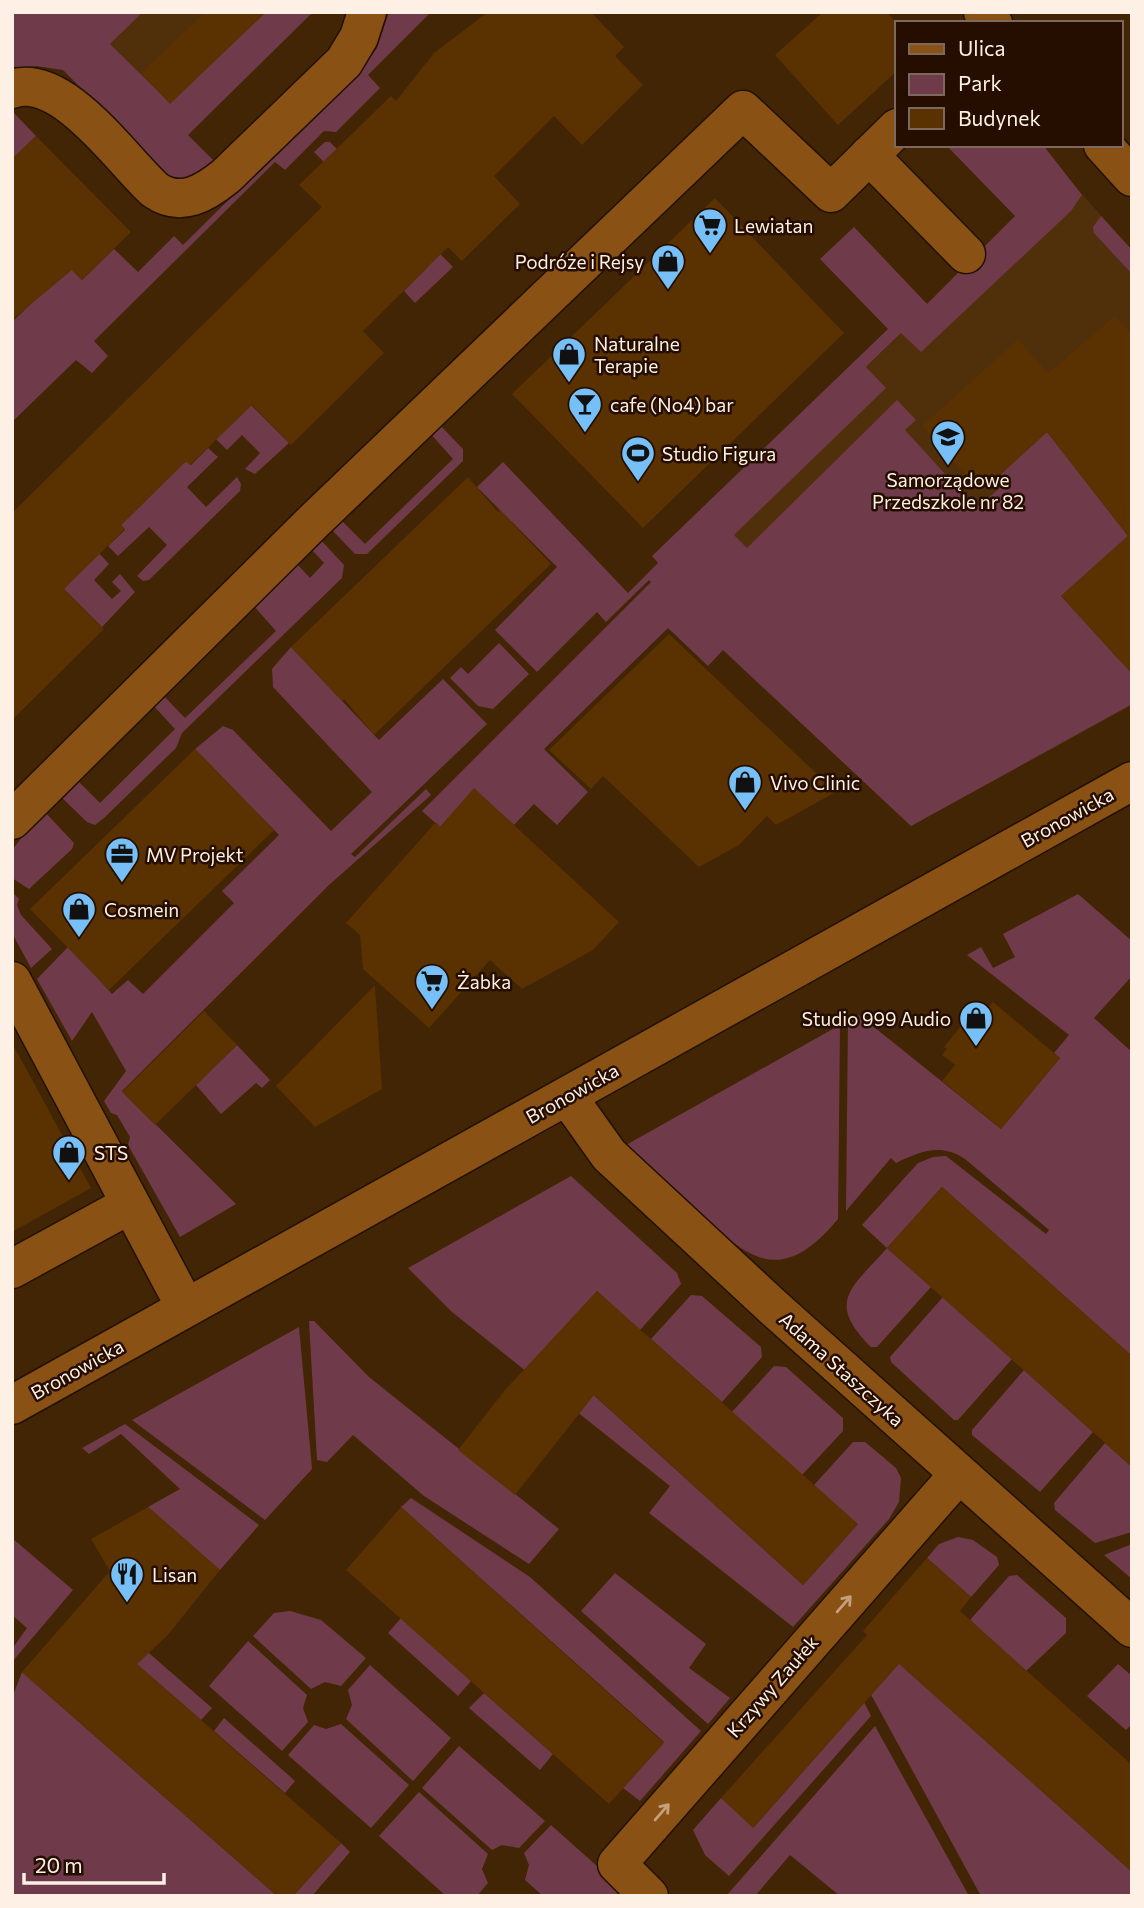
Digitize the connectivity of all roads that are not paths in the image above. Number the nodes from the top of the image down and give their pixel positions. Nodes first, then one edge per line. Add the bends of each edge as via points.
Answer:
1 (367, 12) edge
2 (12, 89) edge
3 (895, 130) edge
4 (1105, 147) edge
5 (869, 155) junction
6 (1132, 177) edge
7 (966, 254) dead end
8 (1132, 781) edge
9 (12, 820) edge
10 (12, 981) edge
11 (567, 1096) junction
12 (129, 1205) junction
13 (12, 1269) edge
14 (186, 1308) junction
15 (12, 1405) edge
16 (958, 1475) junction
17 (1132, 1628) edge
18 (649, 1896) edge

1 - 2 street via 344,62 226,176 190,198 155,190 61,96 31,85
3 - 5 street
4 - 6 street
5 - 7 street
5 - 9 street via 831,193 743,110 314,521
8 - 11 street, Bronowicka
10 - 12 street via 99,1138
11 - 14 street, Bronowicka
11 - 16 street, Adama Staszczyka via 610,1155
12 - 13 street
12 - 14 street
14 - 15 street, Bronowicka
16 - 17 street, Adama Staszczyka
18 -> 16 street, Krzywy Zaułek via 617,1864

